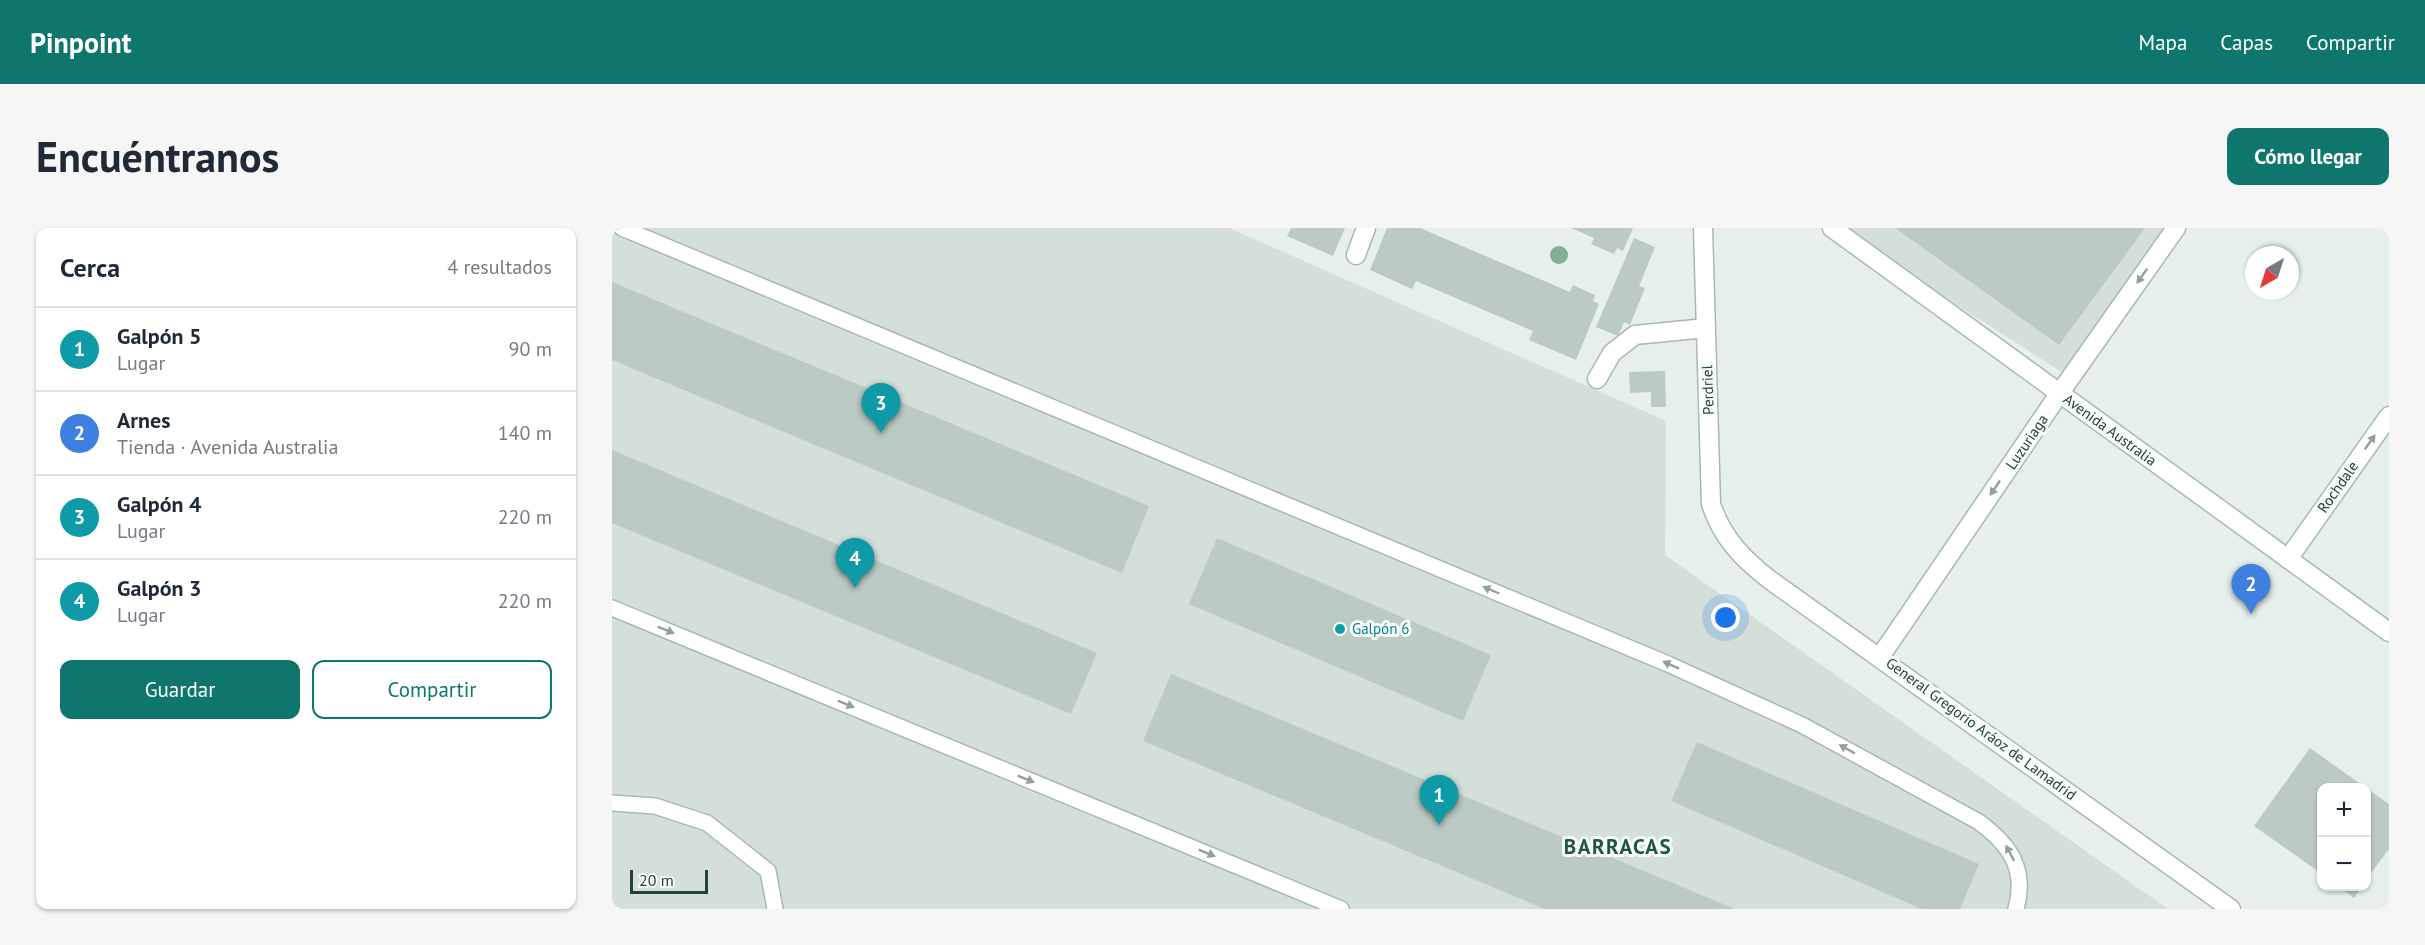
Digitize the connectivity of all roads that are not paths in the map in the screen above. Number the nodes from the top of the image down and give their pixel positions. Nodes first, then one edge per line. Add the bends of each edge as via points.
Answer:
1 (622, 228) edge
2 (1366, 228) edge
3 (1703, 228) edge
4 (1832, 228) edge
5 (2176, 228) edge
6 (1356, 255) dead end
7 (1706, 328) junction
8 (1597, 379) dead end
9 (2060, 394) junction
10 (2389, 416) edge
11 (1733, 547) joint
12 (2288, 559) junction
13 (612, 608) edge
14 (2389, 632) edge
15 (1880, 657) junction
16 (612, 803) edge
17 (775, 909) edge
18 (1341, 909) edge
19 (2016, 909) edge
20 (2231, 909) edge

19 -> 1 lane via 2019,876 2014,859 1994,832 1802,725 1657,659
2 - 6 street
3 - 7 street, Perdriel
4 - 9 street, Avenida Australia
5 -> 9 street, Luzuriaga
7 - 8 street via 1635,335 1612,353
7 - 11 street, Perdriel via 1712,504 1716,520
9 - 12 street, Avenida Australia
9 -> 15 street, Luzuriaga
12 -> 10 street, Rochdale
11 - 15 street, General Gregorio Aráoz de Lamadrid via 1770,580
12 - 14 street, Avenida Australia
13 -> 18 lane
15 - 20 street, General Gregorio Aráoz de Lamadrid
16 - 17 lane via 655,806 707,823 768,871

